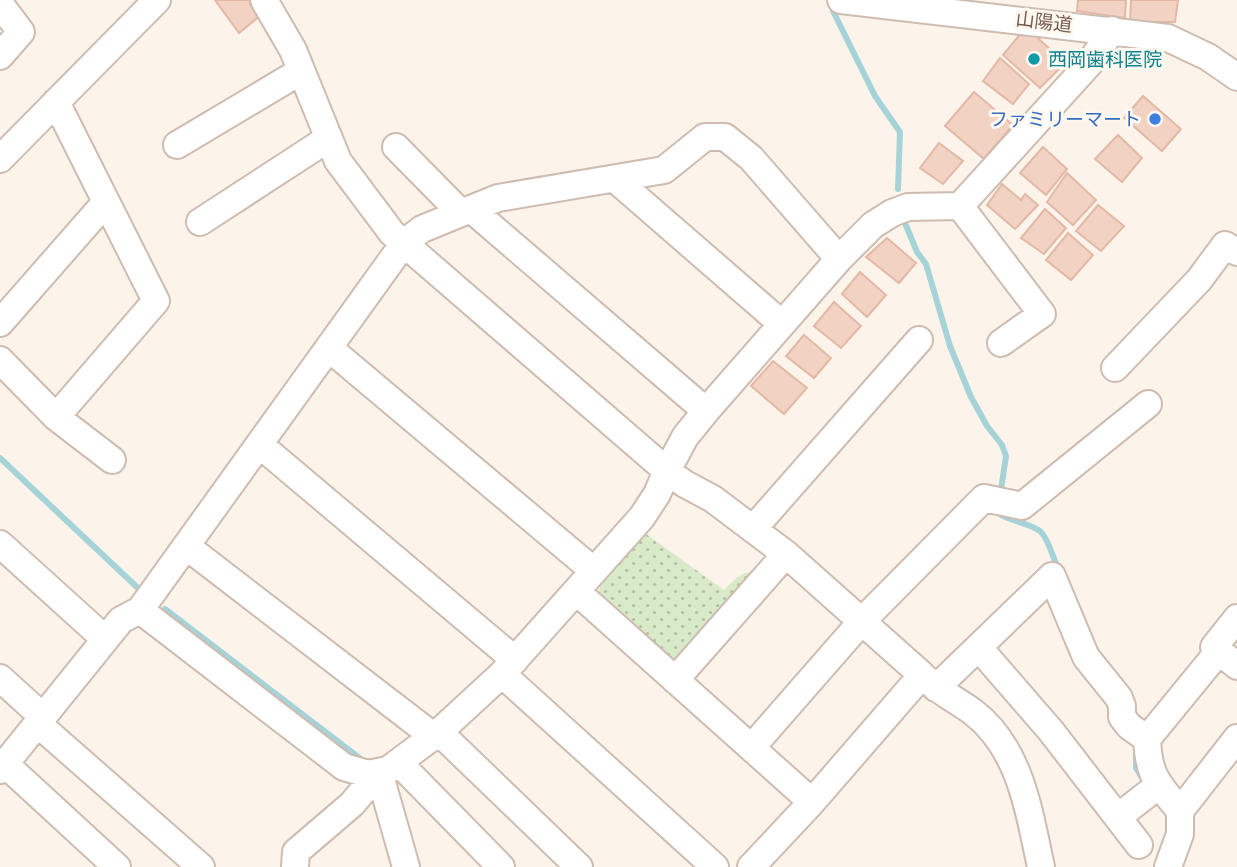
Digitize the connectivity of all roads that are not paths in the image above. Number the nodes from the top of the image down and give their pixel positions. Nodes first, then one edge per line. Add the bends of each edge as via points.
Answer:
1 (157, 0) edge
2 (264, 0) edge
3 (841, 0) edge
4 (0, 4) edge
5 (1112, 30) junction
6 (0, 55) edge
7 (301, 71) junction
8 (1237, 77) edge
9 (56, 102) junction
10 (329, 138) junction
11 (177, 145) dead end
12 (396, 148) dead end
13 (0, 159) edge
14 (615, 178) junction
15 (106, 202) junction
16 (960, 206) junction
17 (466, 211) junction
18 (200, 222) dead end
19 (404, 243) junction
20 (1237, 252) edge
21 (839, 259) junction
22 (0, 323) edge
23 (782, 324) junction
24 (919, 340) dead end
25 (1001, 343) dead end
26 (330, 349) junction
27 (0, 360) edge
28 (1115, 368) dead end
29 (1147, 404) dead end
30 (706, 411) junction
31 (56, 417) junction
32 (260, 445) junction
33 (111, 460) dead end
34 (667, 471) junction
35 (753, 529) junction
36 (0, 544) edge
37 (186, 546) junction
38 (786, 554) junction
39 (594, 571) junction
40 (577, 592) junction
41 (140, 610) junction
42 (1237, 618) edge
43 (862, 621) junction
44 (105, 639) junction
45 (979, 648) junction
46 (1228, 659) edge
47 (509, 667) junction
48 (0, 678) edge
49 (675, 680) junction
50 (929, 682) junction
51 (40, 720) junction
52 (1138, 733) junction
53 (436, 734) junction
54 (1237, 738) edge
55 (752, 747) junction
56 (2, 767) edge
57 (389, 768) junction
58 (1154, 789) junction
59 (812, 802) junction
60 (1180, 811) junction
61 (1118, 817) junction
62 (1139, 845) dead end
63 (117, 867) edge
64 (201, 867) edge
65 (295, 867) edge
66 (406, 867) edge
67 (501, 867) edge
68 (579, 867) edge
69 (715, 867) edge
70 (751, 867) edge
71 (1041, 867) edge
72 (1168, 867) edge

1 - 9 street
2 - 7 street
3 - 5 street, 山陽道
4 - 6 street via 20,32
5 - 8 street, 山陽道 via 1168,38
5 - 16 street via 1089,64
7 - 10 street
7 - 11 street
9 - 13 street
9 - 15 street
10 - 18 street
10 - 19 street via 338,161
12 - 17 street
14 - 17 street via 498,198
14 - 21 street via 664,170 705,136 725,137 751,158
14 - 23 street
15 - 22 street
15 - 31 street via 156,301
16 - 21 street via 908,207 892,213
16 - 25 street via 1042,314
17 - 19 street via 422,229
17 - 30 street
19 - 26 street
19 - 34 street
20 - 28 street via 1225,245 1167,317
21 - 23 street
23 - 30 street
24 - 35 street
26 - 32 street
26 - 39 street
27 - 31 street
29 - 43 street via 1023,506 984,498
30 - 34 street
31 - 33 street
32 - 37 street
32 - 47 street
34 - 35 street
34 - 39 street via 642,517
35 - 38 street
36 - 44 street
37 - 41 street
37 - 53 street
38 - 43 street
38 - 49 street
39 - 40 street
40 - 47 street
40 - 49 street
41 - 44 street via 121,620
41 - 57 street via 344,766 368,774
42 - 46 street via 1214,647
43 - 50 street
43 - 55 street
44 - 51 street
45 - 50 street
45 - 52 street via 1052,576 1086,657 1119,698 1122,717
45 - 61 street
46 - 52 street
47 - 53 street
47 - 69 street
48 - 51 street
49 - 55 street
50 - 59 street
50 - 71 street via 975,713 1005,746 1023,787
51 - 56 street
51 - 64 street
52 - 58 street
53 - 57 street
53 - 68 street
54 - 60 street
55 - 59 street
56 - 63 street
57 - 65 street via 296,852
57 - 66 street
57 - 67 street
58 - 60 street
58 - 61 street
59 - 70 street
60 - 72 street via 1180,834
61 - 62 street

